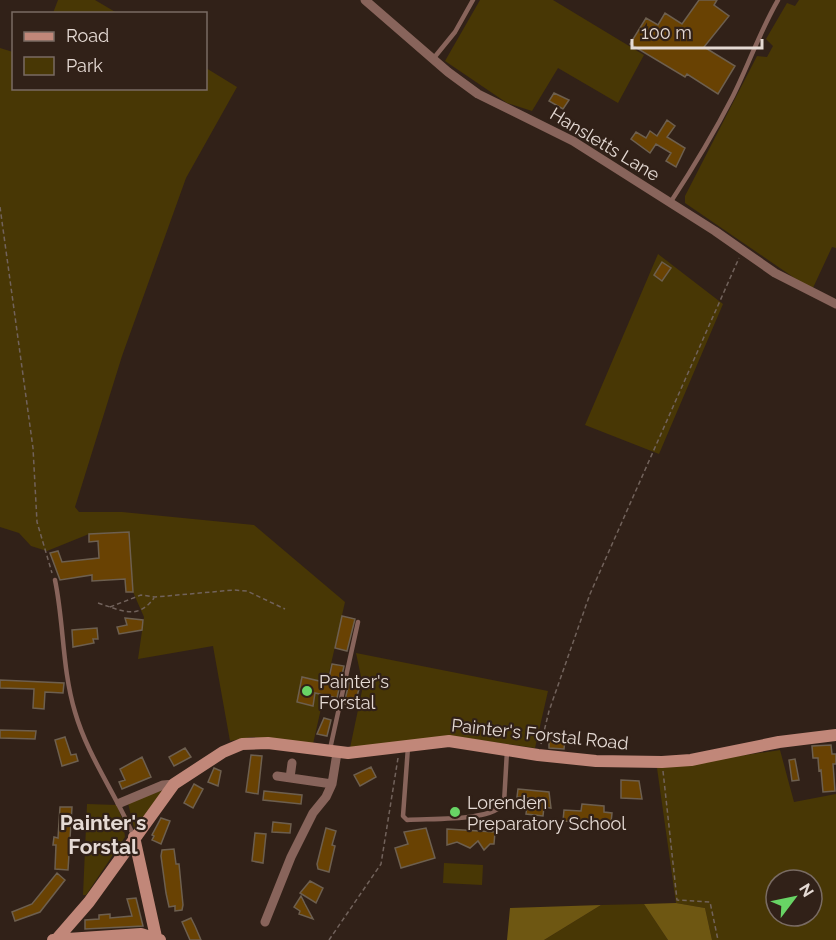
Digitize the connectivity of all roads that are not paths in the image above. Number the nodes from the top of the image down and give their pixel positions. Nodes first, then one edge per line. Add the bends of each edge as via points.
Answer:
1 (365, 0) edge
2 (473, 0) edge
3 (778, 0) edge
4 (433, 59) junction
5 (670, 203) junction
6 (836, 304) edge
7 (55, 579) road end
8 (358, 622) dead end
9 (836, 735) edge
10 (404, 745) junction
11 (507, 751) junction
12 (333, 752) junction
13 (292, 763) dead end
14 (277, 776) dead end
15 (290, 778) junction
16 (174, 784) junction
17 (332, 784) junction
18 (120, 803) junction
19 (134, 837) junction
20 (265, 922) dead end
21 (158, 939) edge
22 (54, 940) edge

1 - 4 street, Hansletts Lane
2 - 4 lane via 455,32
3 - 5 lane via 705,148
4 - 5 street, Hansletts Lane via 484,97 573,141
5 - 6 street, Hansletts Lane via 775,273
7 - 18 lane via 66,672 75,711 94,761
8 - 12 lane
9 - 11 street, Painter's Forstal Road via 662,762
10 - 11 street, Painter's Forstal Road via 448,741
10 - 11 lane via 403,816 407,820 485,815 501,808
10 - 12 street, Painter's Forstal Road
12 - 16 street, Painter's Forstal Road via 268,743 242,744
12 - 17 street
13 - 15 street
14 - 15 street
15 - 17 street
16 - 18 street
16 - 19 street, Painter's Forstal Road
17 - 20 street via 291,857
18 - 19 lane
19 - 21 street
19 - 22 street, Painter's Forstal Road via 89,902
21 - 22 street via 135,934

